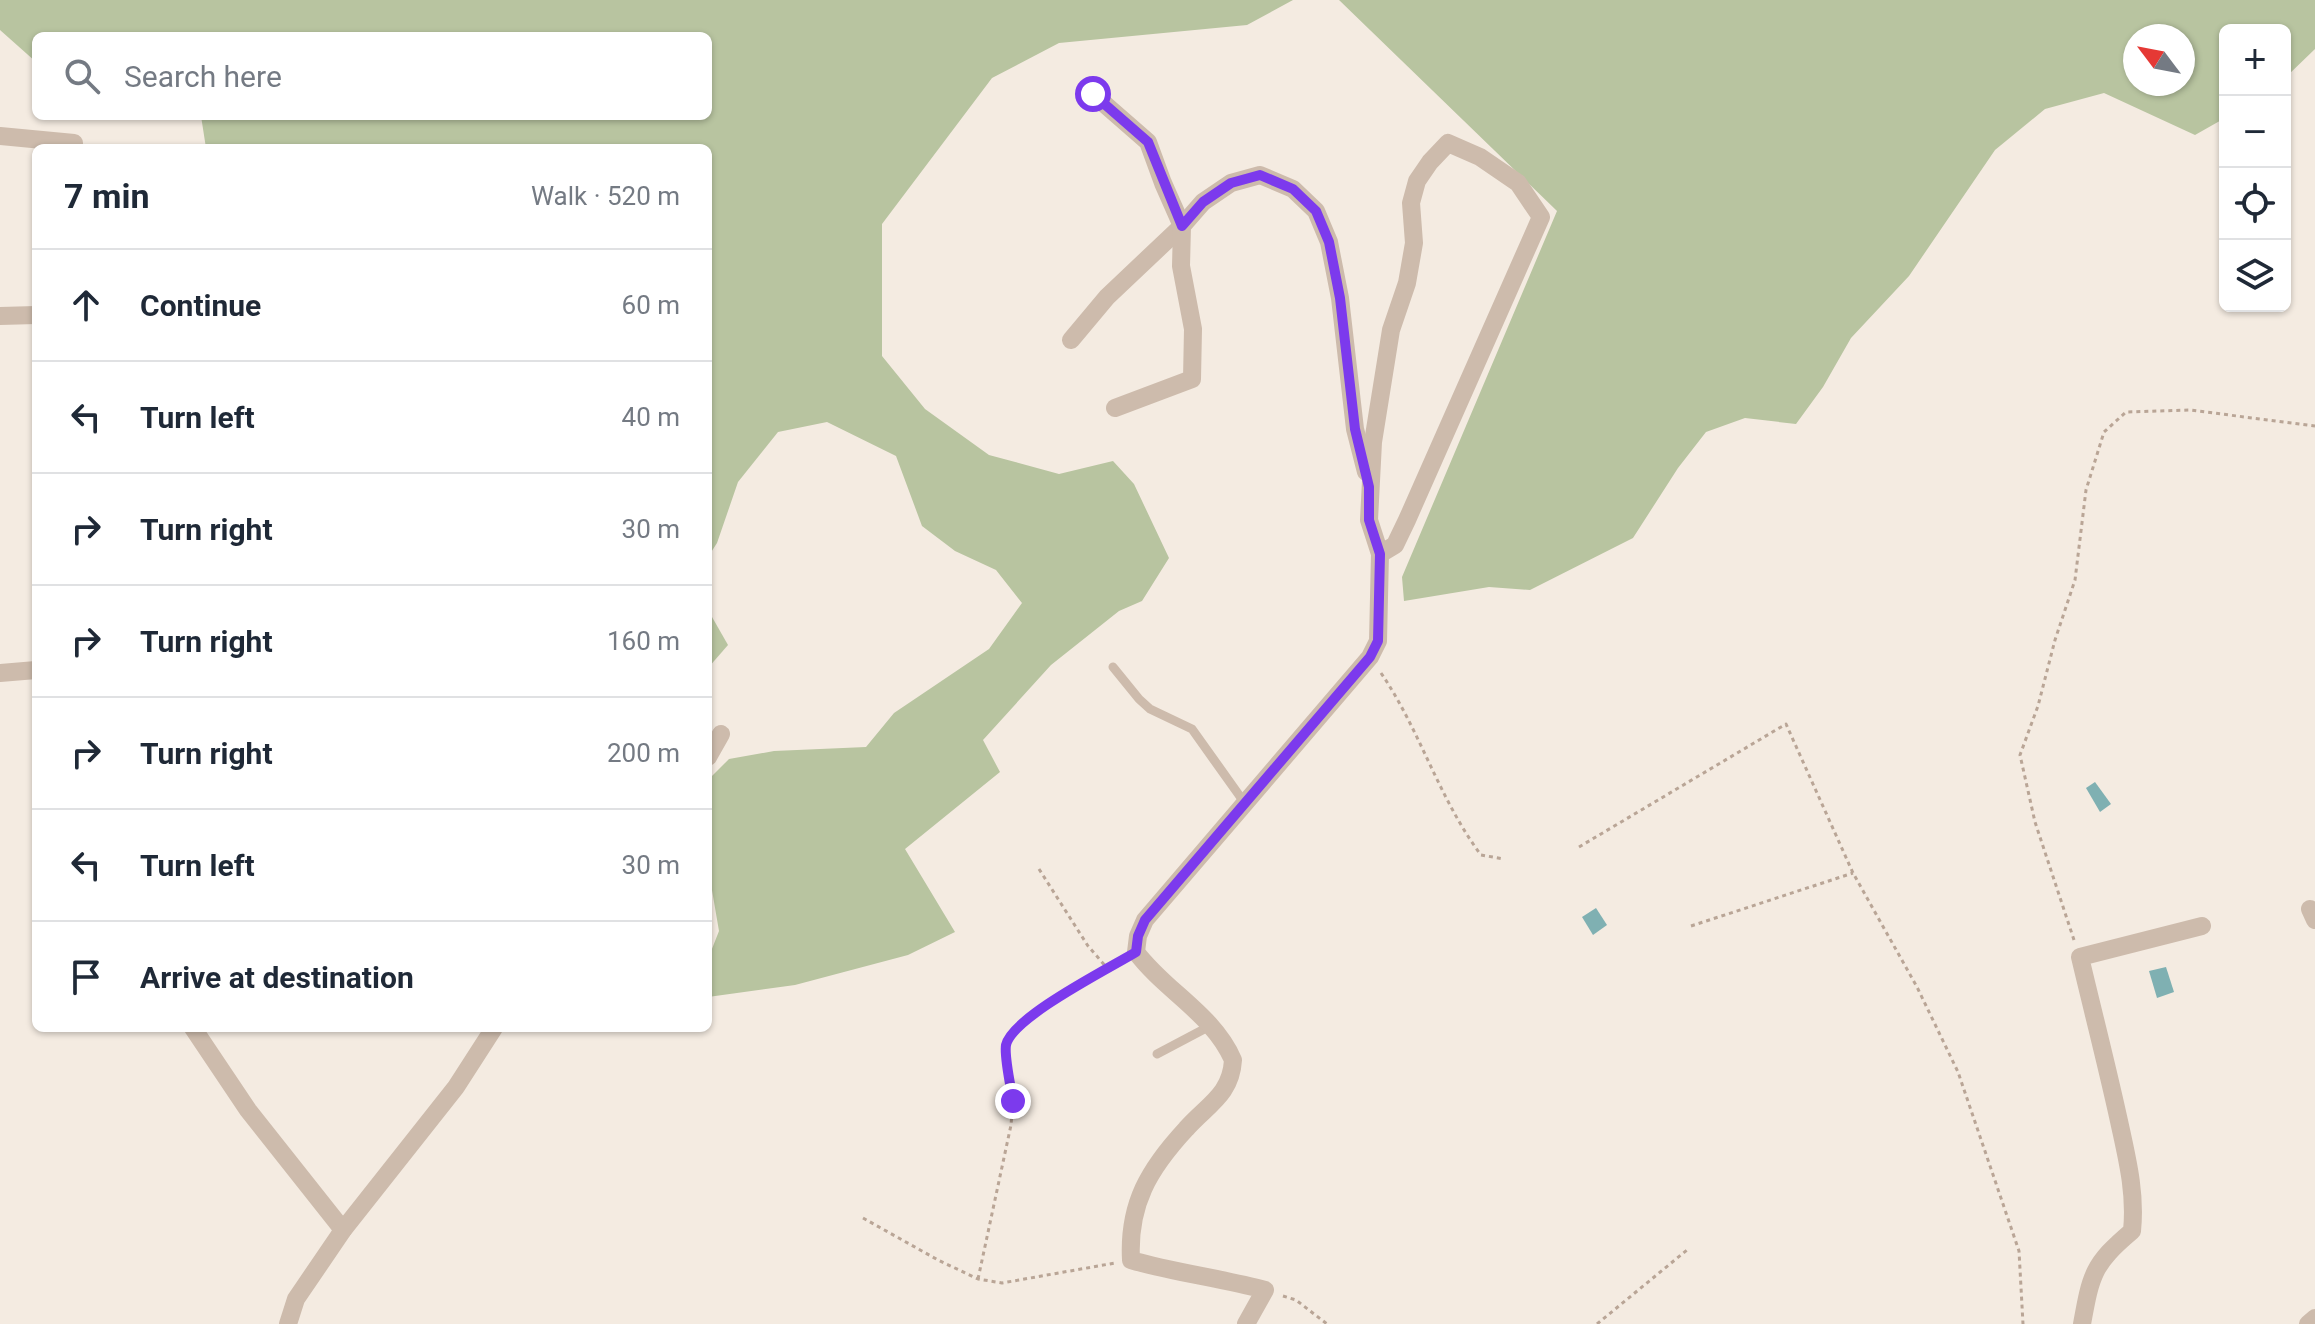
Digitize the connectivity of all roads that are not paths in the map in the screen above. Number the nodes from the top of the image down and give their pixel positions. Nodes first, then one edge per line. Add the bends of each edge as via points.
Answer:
1 (1093, 94) dead end
2 (0, 136) edge
3 (74, 143) dead end
4 (1182, 226) junction
5 (32, 315) edge
6 (0, 316) edge
7 (1071, 340) dead end
8 (1115, 408) dead end
9 (1369, 487) junction
10 (1380, 554) junction
11 (1113, 667) dead end
12 (32, 670) edge
13 (0, 673) edge
14 (721, 734) dead end
15 (712, 750) edge
16 (1244, 802) junction
17 (2202, 926) dead end
18 (1210, 1026) junction
19 (196, 1032) edge
20 (491, 1032) edge
21 (1157, 1054) dead end
22 (343, 1230) junction
23 (2315, 1318) edge
24 (288, 1324) edge
25 (1246, 1324) edge
26 (2082, 1324) edge
27 (2308, 1324) edge

1 - 4 street via 1148,142
2 - 3 street
4 - 7 street via 1107,297
4 - 8 street via 1181,266 1193,329 1192,379
4 - 9 street via 1203,202 1231,183 1260,175 1293,189 1316,211 1329,242 1340,298 1355,429
5 - 6 street
9 - 10 street via 1369,520
9 - 10 street via 1391,330 1414,243 1411,203 1417,181 1448,143 1518,183 1541,217 1395,545
10 - 16 street via 1378,641 1370,657
11 - 16 lane via 1150,709 1192,729
12 - 13 street
14 - 15 street
16 - 18 street via 1145,920 1138,936 1136,952 1145,964
17 - 26 street via 2080,957 2134,1209 2132,1231 2107,1252 2090,1280
18 - 21 lane
18 - 25 street via 1233,1060 1228,1085 1155,1166 1135,1210 1131,1260 1265,1290
19 - 22 street via 248,1110
20 - 22 street via 456,1087
22 - 24 street via 296,1299
23 - 27 street

